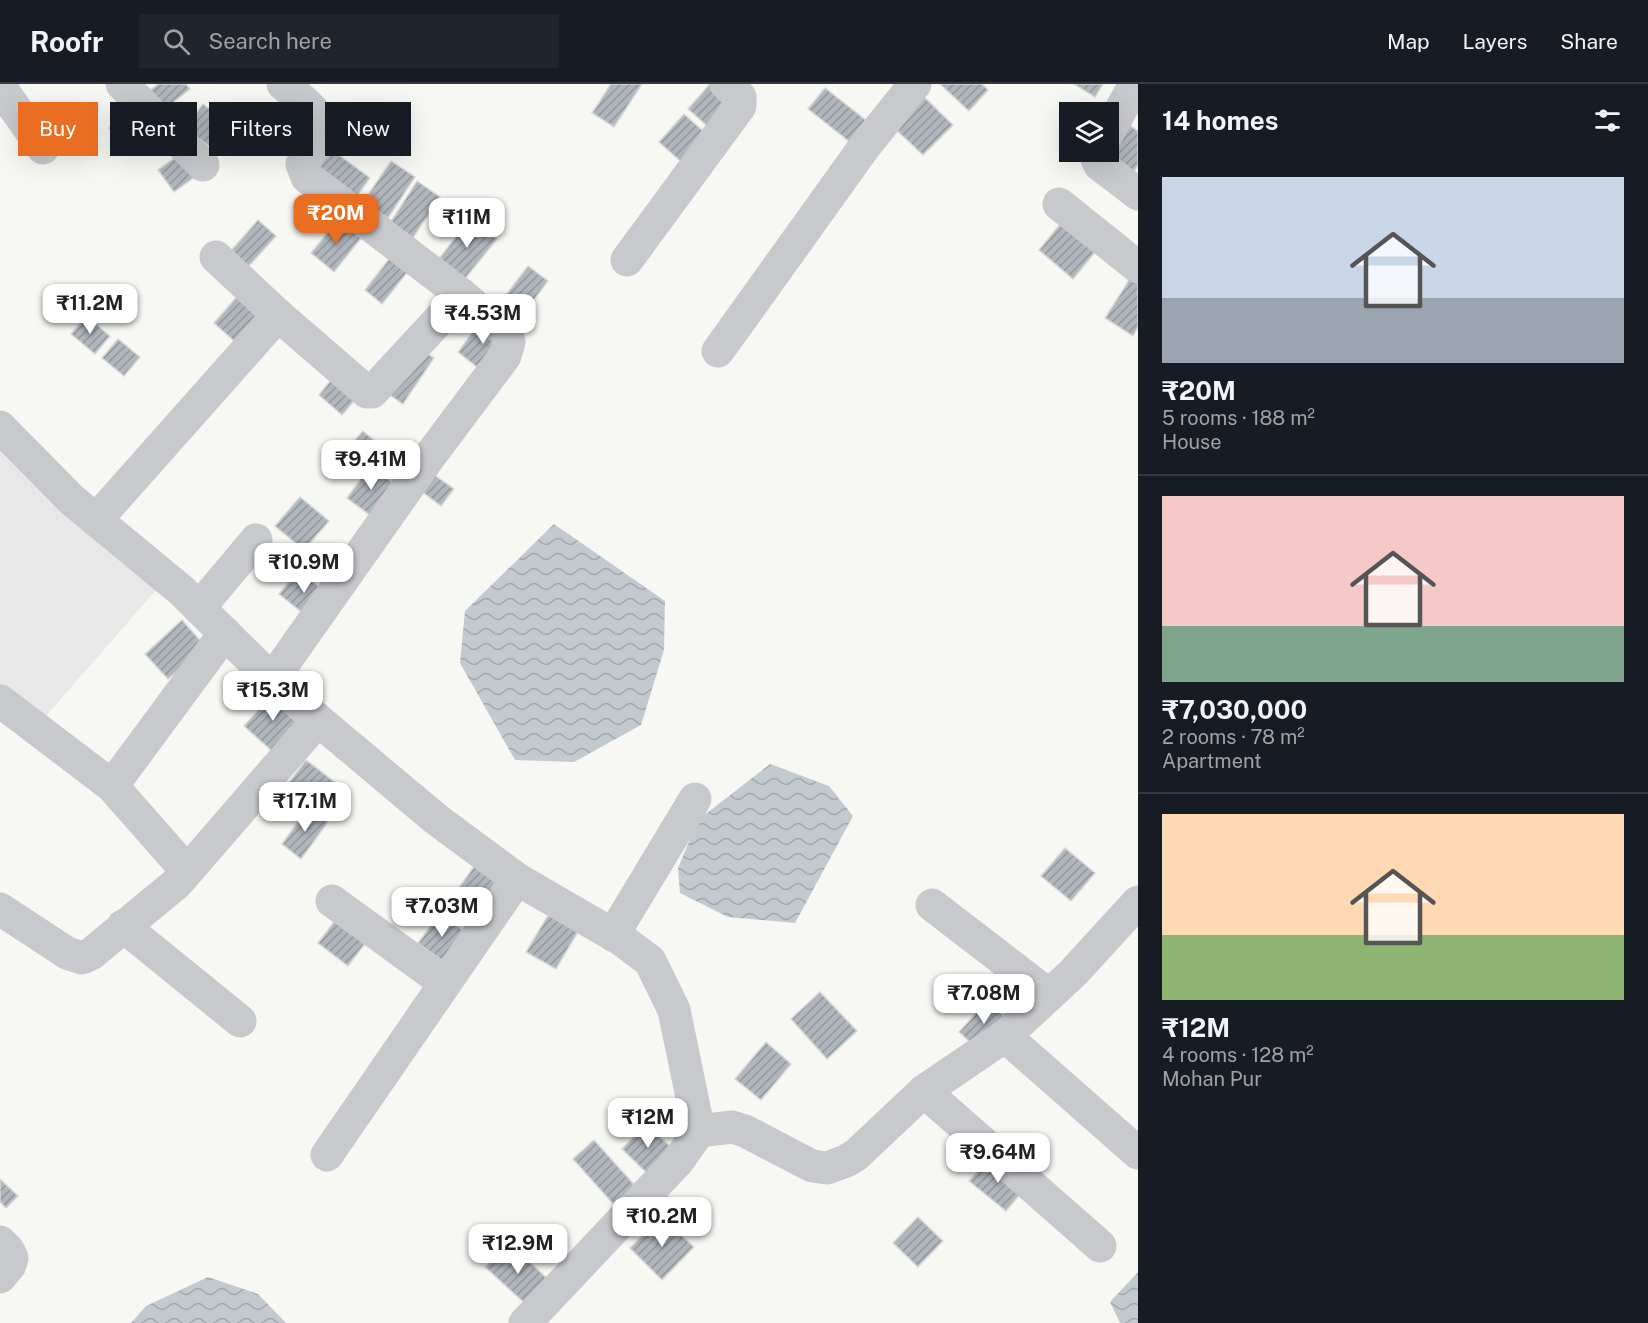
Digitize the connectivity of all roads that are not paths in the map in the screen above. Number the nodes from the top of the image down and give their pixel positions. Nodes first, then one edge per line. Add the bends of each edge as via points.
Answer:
1 (122, 84) edge
2 (283, 84) edge
3 (726, 84) edge
4 (1135, 84) edge
5 (911, 85) edge
6 (0, 87) edge
7 (18, 113) edge
8 (1119, 113) edge
9 (1098, 162) edge
10 (203, 165) dead end
11 (1138, 194) edge
12 (1059, 204) dead end
13 (216, 257) dead end
14 (627, 260) dead end
15 (1138, 267) edge
16 (462, 295) junction
17 (278, 315) junction
18 (718, 351) dead end
19 (0, 427) edge
20 (96, 520) junction
21 (255, 540) dead end
22 (199, 608) junction
23 (225, 633) junction
24 (272, 680) junction
25 (0, 701) edge
26 (318, 720) junction
27 (112, 786) junction
28 (695, 800) dead end
29 (186, 870) junction
30 (518, 879) junction
31 (332, 901) dead end
32 (1138, 902) edge
33 (932, 905) dead end
34 (0, 909) edge
35 (123, 926) junction
36 (613, 935) junction
37 (445, 983) junction
38 (1049, 995) junction
39 (240, 1021) dead end
40 (1005, 1036) junction
41 (924, 1091) junction
42 (699, 1131) junction
43 (1138, 1153) edge
44 (327, 1155) dead end
45 (0, 1242) edge
46 (1100, 1246) dead end
47 (0, 1277) edge
48 (525, 1323) edge

1 - 10 street
2 - 16 street via 322,123 320,135 302,164 307,177
3 - 14 street via 740,97 740,106
4 - 8 street
5 - 18 street
6 - 7 street
9 - 11 street
12 - 15 street
13 - 17 street
16 - 17 street via 372,392 363,390
16 - 24 street via 507,333 505,356
17 - 20 street
19 - 20 street
20 - 22 street
21 - 22 street
22 - 23 street
23 - 24 street
23 - 27 street
24 - 26 street
25 - 27 street
26 - 29 street
26 - 30 street via 436,819
27 - 29 street
28 - 36 street
29 - 35 street via 177,883
30 - 36 street
30 - 37 street
31 - 37 street
32 - 38 street
33 - 38 street
34 - 35 street via 67,953 82,958
35 - 39 street
36 - 42 street via 650,961 674,1010
37 - 44 street
38 - 40 street
40 - 41 street
40 - 43 street
41 - 42 street via 856,1155 827,1168 812,1166 732,1126
41 - 46 street
42 - 48 street via 678,1161
45 - 47 street via 12,1258

